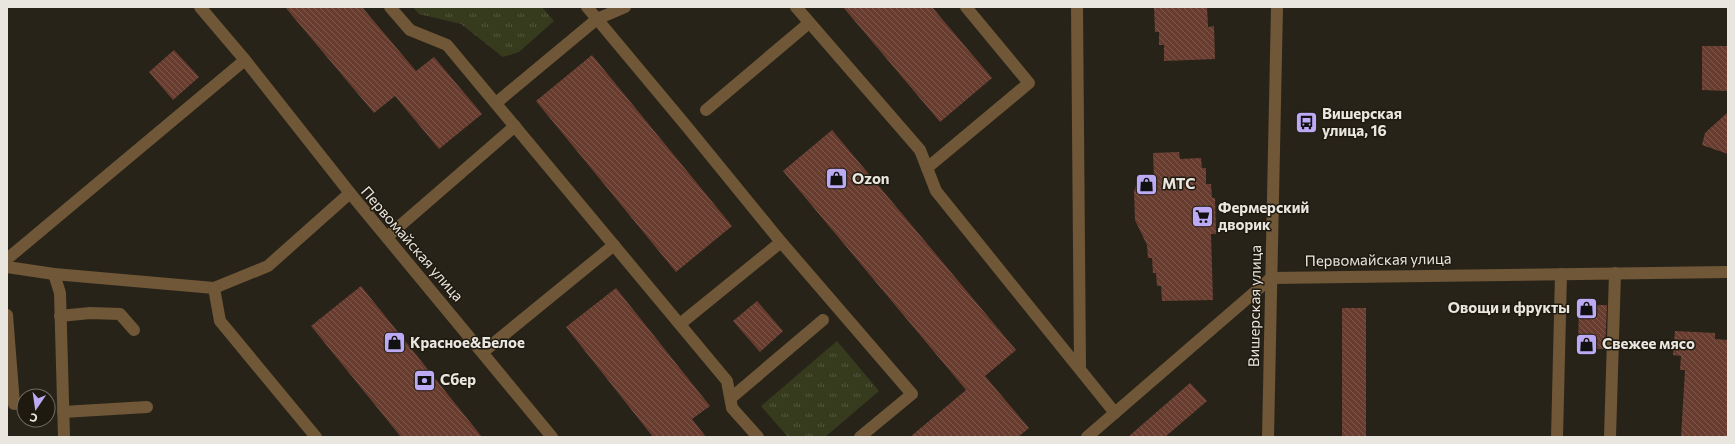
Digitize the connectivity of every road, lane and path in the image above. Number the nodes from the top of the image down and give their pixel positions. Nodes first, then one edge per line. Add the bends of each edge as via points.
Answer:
1 (200, 7) edge
2 (390, 7) edge
3 (587, 7) edge
4 (625, 7) edge
5 (796, 7) edge
6 (966, 7) edge
7 (1077, 7) edge
8 (1277, 7) edge
9 (597, 19) junction
10 (809, 23) junction
11 (245, 60) junction
12 (496, 104) junction
13 (706, 110) dead end
14 (515, 126) junction
15 (927, 168) junction
16 (350, 193) junction
17 (387, 238) junction
18 (781, 242) junction
19 (614, 245) junction
20 (7, 259) edge
21 (7, 267) edge
22 (1728, 272) edge
23 (1616, 273) junction
24 (54, 274) junction
25 (1561, 274) junction
26 (1271, 278) junction
27 (214, 288) junction
28 (7, 315) edge
29 (60, 316) junction
30 (823, 320) dead end
31 (680, 324) junction
32 (134, 330) dead end
33 (483, 352) junction
34 (1080, 368) junction
35 (731, 398) junction
36 (14, 404) dead end
37 (147, 407) dead end
38 (63, 412) junction
39 (1115, 413) junction
40 (64, 437) edge
41 (316, 437) edge
42 (552, 437) edge
43 (758, 437) edge
44 (860, 437) edge
45 (1087, 437) edge
46 (1268, 437) edge
47 (1557, 437) edge
48 (1610, 437) edge

1 - 11 street
2 - 12 street via 410,30 447,45
3 - 9 street
4 - 9 street
5 - 10 street
6 - 15 street via 1029,83
7 - 34 street
8 - 26 street, Вишерская улица
9 - 12 street
9 - 18 street
10 - 13 street
10 - 15 street via 920,150
11 - 16 street
11 - 20 street
12 - 14 street
14 - 17 street
14 - 19 street
15 - 34 street via 936,191
16 - 17 street, Первомайская улица
16 - 27 street, Первомайская улица via 268,266
17 - 33 street, Первомайская улица
18 - 31 street
18 - 44 street via 912,394
19 - 31 street
19 - 33 street
21 - 24 street, Первомайская улица
22 - 23 street, Первомайская улица
23 - 25 street, Первомайская улица
23 - 48 street
24 - 27 street, Первомайская улица
24 - 29 street via 60,293
25 - 26 street, Первомайская улица
25 - 47 street
26 - 39 street
26 - 46 street, Вишерская улица
27 - 41 street via 220,321
28 - 36 street
29 - 32 street via 120,314
29 - 38 street
30 - 35 street
31 - 35 street via 727,381
33 - 42 street, Первомайская улица
34 - 39 street
35 - 43 street via 732,408
37 - 38 street
38 - 40 street
39 - 45 street

